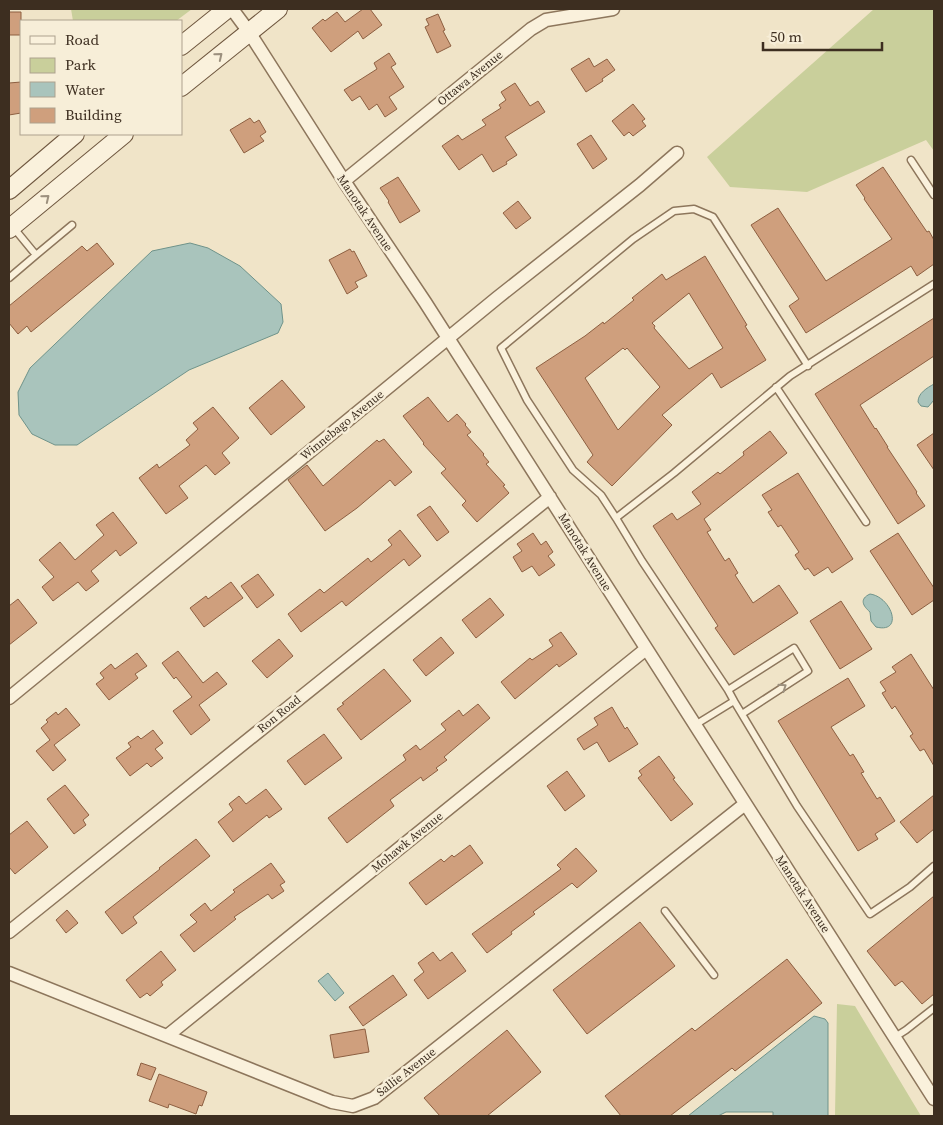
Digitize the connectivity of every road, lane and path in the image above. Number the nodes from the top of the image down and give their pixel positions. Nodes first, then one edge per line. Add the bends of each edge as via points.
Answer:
1 (227, 9) edge
2 (232, 9) edge
3 (278, 9) edge
4 (613, 9) edge
5 (249, 32) junction
6 (182, 45) edge
7 (182, 86) edge
8 (74, 135) edge
9 (123, 135) edge
10 (677, 153) dead end
11 (911, 160) dead end
12 (344, 181) junction
13 (9, 190) edge
14 (934, 194) edge
15 (72, 225) dead end
16 (10, 228) edge
17 (36, 255) junction
18 (9, 278) edge
19 (934, 284) edge
20 (448, 339) junction
21 (808, 366) junction
22 (776, 387) junction
23 (550, 496) junction
24 (616, 518) junction
25 (866, 522) dead end
26 (646, 649) junction
27 (728, 690) junction
28 (9, 698) edge
29 (734, 701) junction
30 (742, 714) junction
31 (695, 725) junction
32 (745, 804) junction
33 (934, 866) edge
34 (666, 911) dead end
35 (9, 932) edge
36 (9, 973) edge
37 (714, 974) dead end
38 (934, 1008) edge
39 (167, 1036) junction
40 (895, 1037) junction
41 (934, 1098) edge

1 - 6 main road
2 - 5 street, Manotak Avenue
3 - 5 main road
4 - 12 street, Ottawa Avenue via 546,20 531,29
7 -> 5 main road
5 - 12 street, Manotak Avenue
8 - 13 main road
16 -> 9 main road
10 - 20 street, Winnebago Avenue
11 - 14 lane
12 - 20 street, Manotak Avenue
15 - 17 lane
16 - 17 lane
17 - 18 lane
19 - 21 lane
20 - 23 street, Manotak Avenue
20 - 28 street, Winnebago Avenue
21 - 22 lane
21 - 24 lane via 714,217 694,209 674,211 632,239 501,348 528,400 574,470 601,496
22 - 24 lane
22 - 25 lane
23 - 26 street, Manotak Avenue
23 - 35 street, Ron Road
24 - 27 lane
26 - 31 street, Manotak Avenue
26 - 39 street, Mohawk Avenue
27 - 29 lane
30 -> 27 lane via 808,671 794,648
29 - 30 lane
29 - 31 lane
30 - 33 lane via 870,914
31 - 32 street, Manotak Avenue
32 - 39 street, Sallie Avenue via 374,1098 353,1106 332,1102
32 - 40 street, Manotak Avenue
34 - 37 lane
36 - 39 street, Sallie Avenue
38 - 40 lane
40 - 41 street, Manotak Avenue

